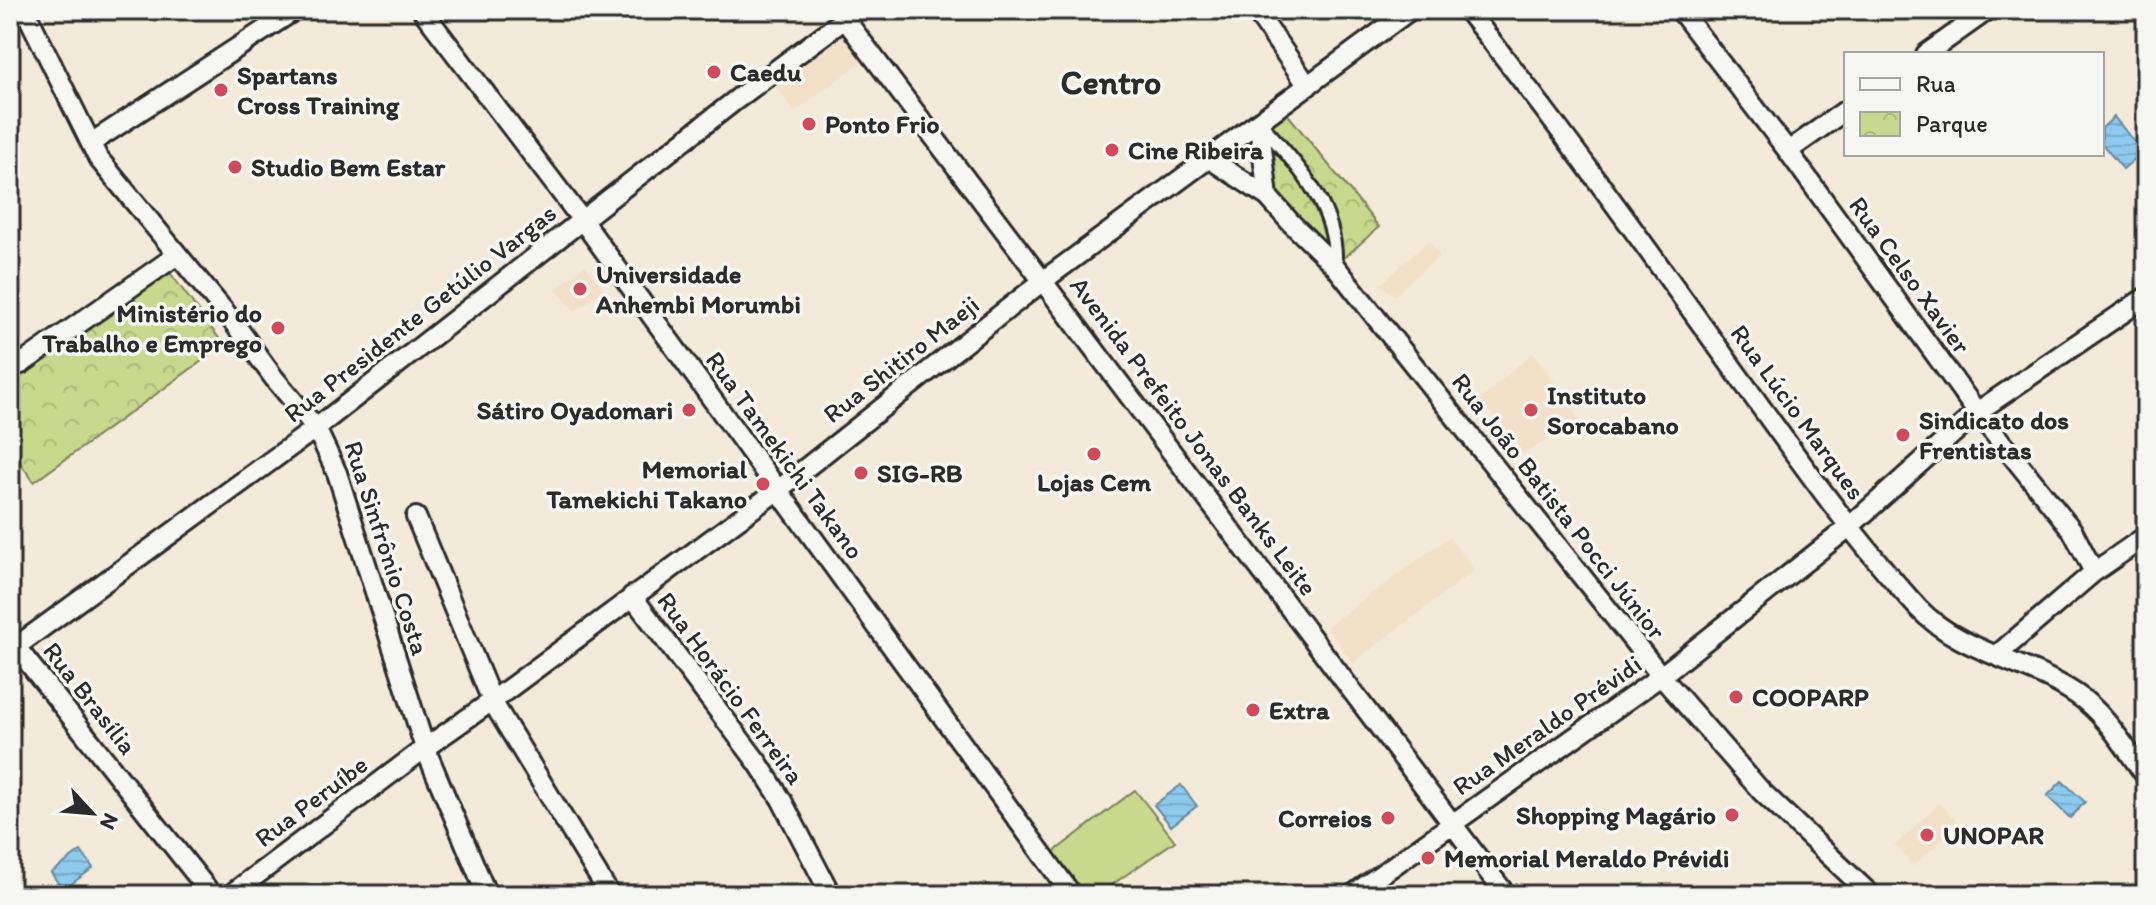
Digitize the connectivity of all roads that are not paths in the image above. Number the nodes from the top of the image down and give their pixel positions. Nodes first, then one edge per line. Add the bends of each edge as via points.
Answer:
1 (25, 10) edge
2 (295, 10) edge
3 (422, 10) edge
4 (1255, 10) edge
5 (1410, 10) edge
6 (1467, 10) edge
7 (1680, 10) edge
8 (1988, 10) edge
9 (847, 13) edge
10 (1929, 52) edge
11 (1308, 86) junction
12 (1844, 111) edge
13 (1259, 122) junction
14 (91, 143) junction
15 (1788, 151) junction
16 (1210, 159) junction
17 (1268, 197) junction
18 (582, 220) junction
19 (177, 255) junction
20 (1335, 266) junction
21 (1044, 280) junction
22 (2146, 297) edge
23 (21, 364) dead end
24 (1977, 412) junction
25 (316, 428) junction
26 (778, 490) junction
27 (416, 517) dead end
28 (1849, 527) junction
29 (2146, 536) edge
30 (2094, 572) junction
31 (632, 596) junction
32 (13, 649) edge
33 (1997, 655) junction
34 (1661, 676) junction
35 (492, 701) junction
36 (425, 748) junction
37 (2146, 776) edge
38 (1453, 823) junction
39 (212, 895) edge
40 (230, 895) edge
41 (487, 895) edge
42 (610, 895) edge
43 (831, 895) edge
44 (1072, 895) edge
45 (1352, 895) edge
46 (1506, 895) edge
47 (1871, 895) edge

1 - 14 street, Rua Sinfrônio Costa
2 - 14 street
3 - 18 street, Rua Tamekichi Takano
4 - 11 street
5 - 11 street, Rua Shitiro Maeji
6 - 28 street, Rua Lúcio Marques via 1546,109
7 - 15 street, Rua Celso Xavier
8 - 10 street
9 - 18 street, Rua Presidente Getúlio Vargas
9 - 21 street, Avenida Prefeito Jonas Banks Leite
11 - 13 street, Rua Shitiro Maeji
12 - 15 street
13 - 16 street, Rua Shitiro Maeji
13 - 17 street
13 - 20 street via 1322,204 1334,235
14 - 19 street, Rua Sinfrônio Costa
15 - 24 street, Rua Celso Xavier
16 - 17 street, Rua João Batista Pocci Júnior
16 - 21 street, Rua Shitiro Maeji
17 - 20 street, Rua João Batista Pocci Júnior
18 - 25 street, Rua Presidente Getúlio Vargas
18 - 26 street, Rua Tamekichi Takano
19 - 23 street
19 - 25 street, Rua Sinfrônio Costa
20 - 34 street, Rua João Batista Pocci Júnior
21 - 26 street, Rua Shitiro Maeji
21 - 38 street, Avenida Prefeito Jonas Banks Leite
22 - 24 street, Rua Meraldo Prévidi
24 - 28 street, Rua Meraldo Prévidi
24 - 30 street, Rua Celso Xavier via 2072,530
25 - 32 street, Rua Presidente Getúlio Vargas
25 - 36 street, Rua Sinfrônio Costa via 337,473
26 - 31 street, Rua Shitiro Maeji
26 - 44 street, Rua Tamekichi Takano
27 - 35 street
28 - 33 street, Rua Lúcio Marques via 1928,618 1969,645
28 - 34 street, Rua Meraldo Prévidi
29 - 30 street
30 - 33 street
31 - 35 street, Rua Shitiro Maeji
31 - 43 street, Rua Horácio Ferreira via 758,763
32 - 39 street, Rua Brasília
33 - 37 street, Rua Lúcio Marques via 2086,702
34 - 38 street, Rua Meraldo Prévidi
34 - 47 street, Rua João Batista Pocci Júnior via 1761,791
35 - 36 street, Rua Shitiro Maeji
35 - 42 street
36 - 40 street, Rua Peruíbe
36 - 41 street, Rua Sinfrônio Costa
38 - 45 street, Rua Meraldo Prévidi
38 - 46 street, Avenida Prefeito Jonas Banks Leite

